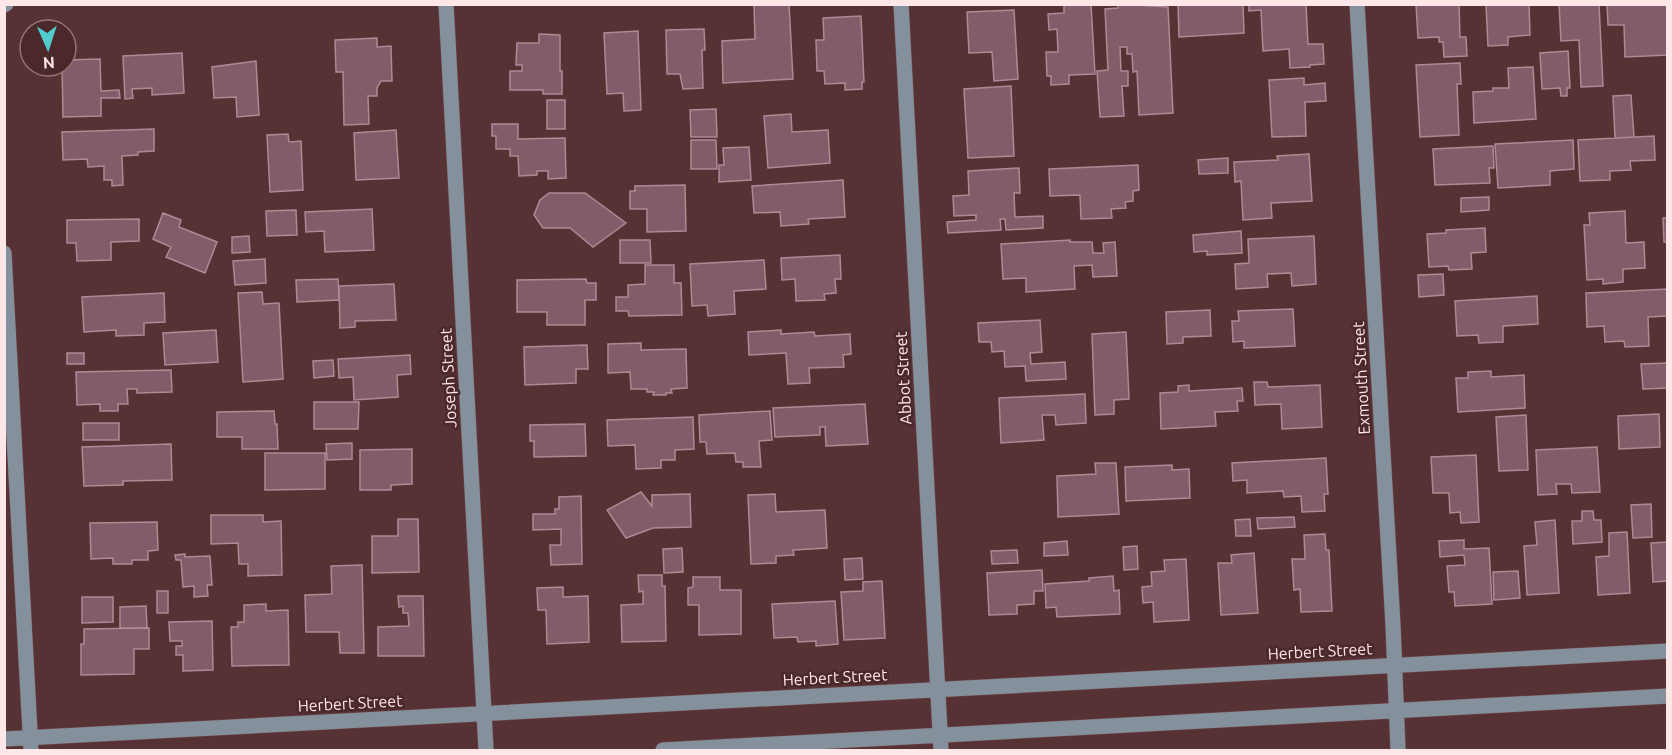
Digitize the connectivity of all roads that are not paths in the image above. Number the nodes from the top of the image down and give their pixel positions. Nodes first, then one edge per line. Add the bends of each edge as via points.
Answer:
1 (446, 4) edge
2 (901, 4) edge
3 (1357, 4) edge
4 (4, 253) edge
5 (1668, 651) edge
6 (1395, 666) junction
7 (938, 690) junction
8 (1668, 696) edge
9 (1396, 711) junction
10 (484, 714) junction
11 (4, 739) edge
12 (941, 743) edge
13 (30, 744) edge
14 (486, 750) edge
15 (663, 750) edge
16 (1398, 750) edge

1 - 10 street, Joseph Street
2 - 7 street, Abbot Street
3 - 6 street, Exmouth Street
4 - 13 street
5 - 6 street, Herbert Street
6 - 7 street, Herbert Street
6 - 9 street, Exmouth Street
7 - 10 street, Herbert Street
7 - 12 street, Abbot Street
8 - 9 street
9 - 12 street
9 - 16 street, Exmouth Street
10 - 13 street, Herbert Street
10 - 14 street, Joseph Street
11 - 13 street, Herbert Street
12 - 15 street

